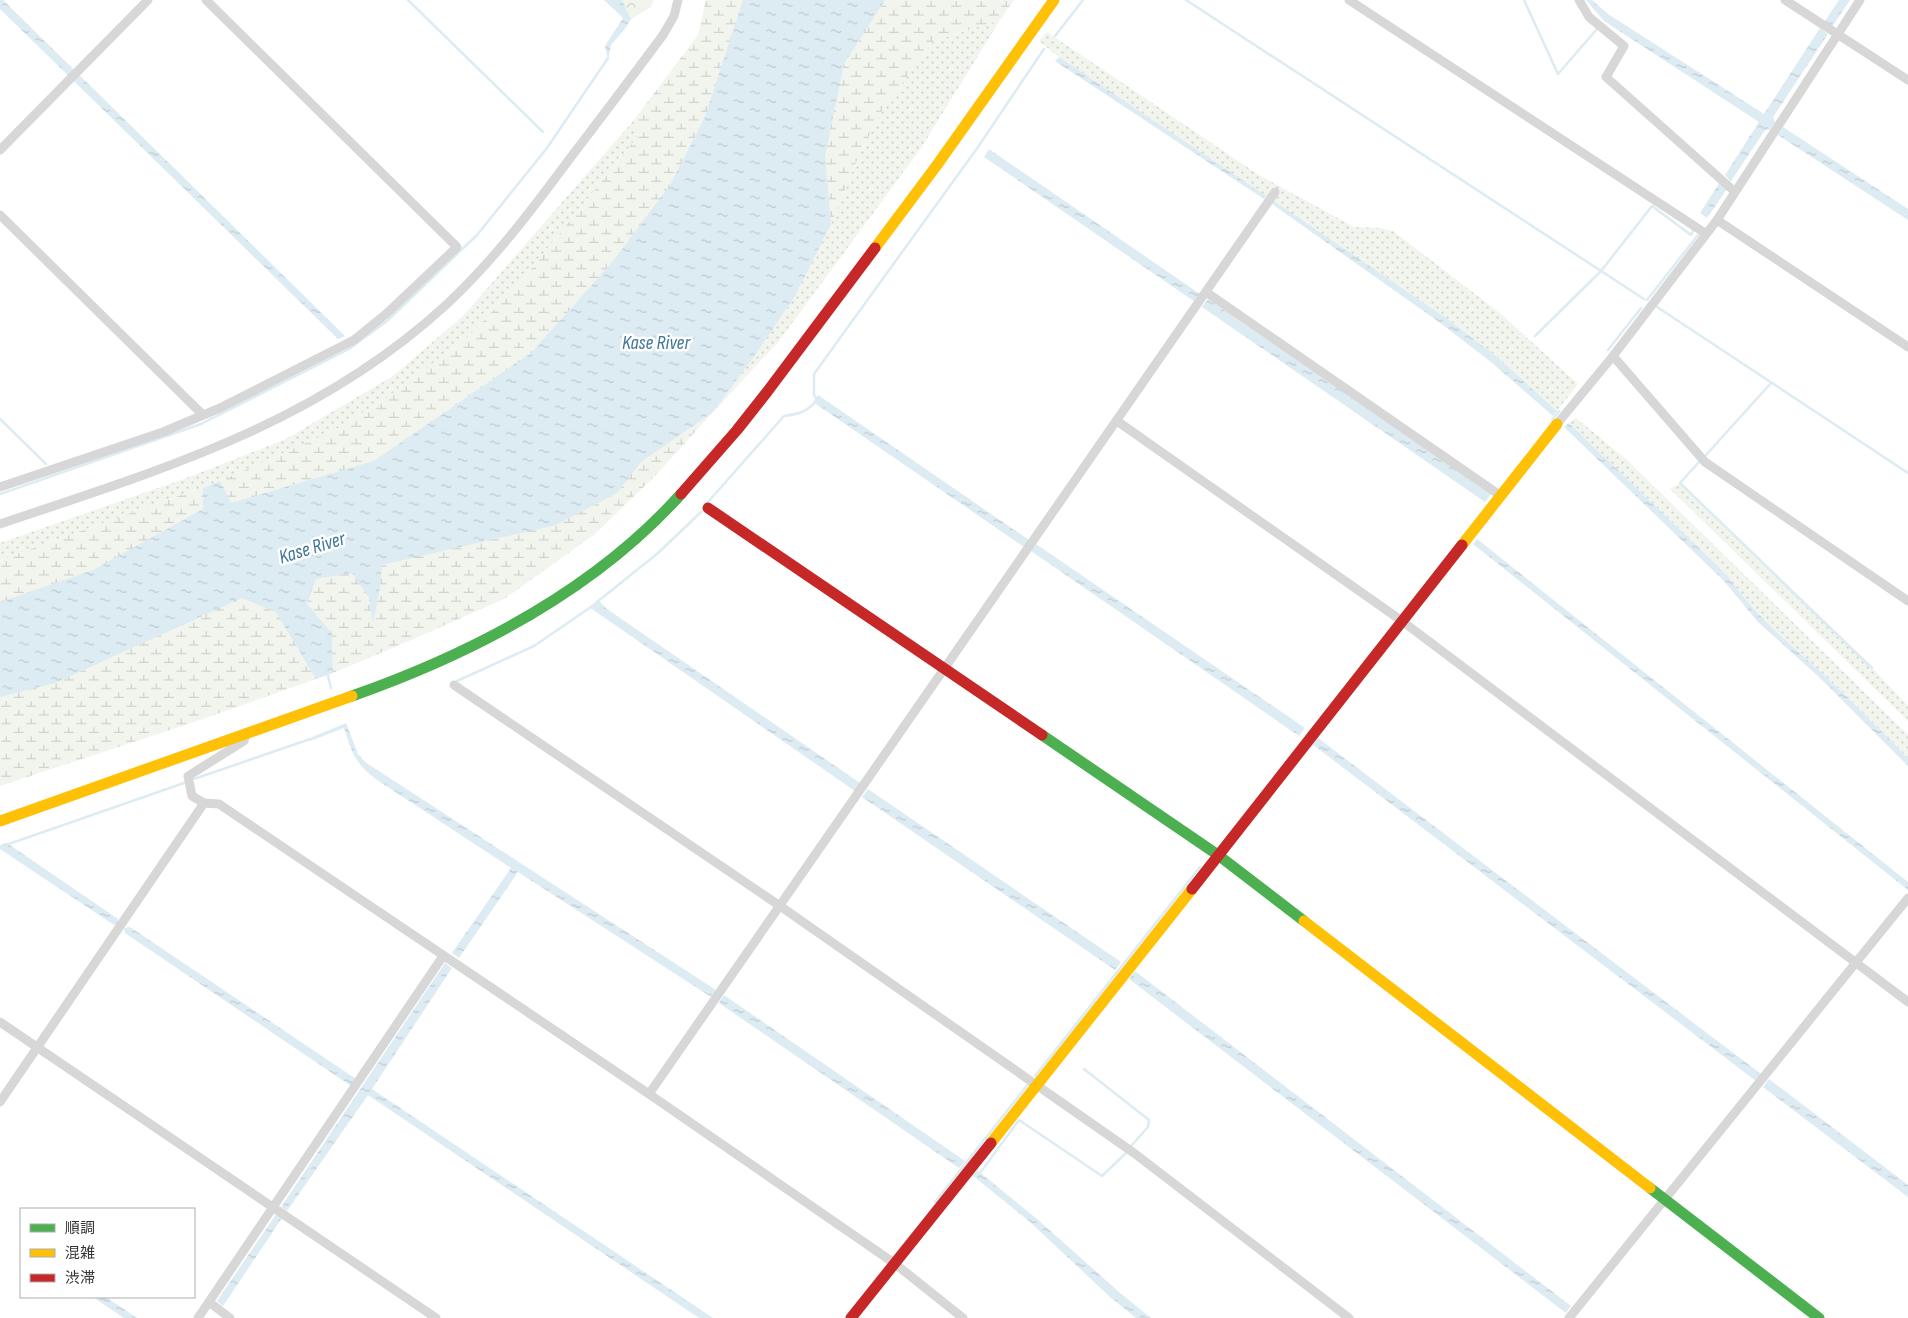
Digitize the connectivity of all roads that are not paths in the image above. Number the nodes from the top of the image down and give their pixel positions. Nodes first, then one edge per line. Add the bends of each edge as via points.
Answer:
1 (148, 0) edge
2 (206, 0) edge
3 (678, 0) edge
4 (1054, 0) edge
5 (1349, 0) edge
6 (1579, 0) edge
7 (1784, 0) edge
8 (1860, 0) edge
9 (1838, 35) junction
10 (1908, 80) edge
11 (0, 150) edge
12 (1734, 191) junction
13 (1275, 192) dead end
14 (0, 215) edge
15 (1716, 220) junction
16 (1705, 233) junction
17 (1206, 292) junction
18 (1908, 348) edge
19 (1613, 356) junction
20 (202, 414) junction
21 (1117, 422) junction
22 (1557, 424) joint
23 (0, 487) edge
24 (1501, 496) junction
25 (708, 508) dead end
26 (0, 524) edge
27 (1908, 601) edge
28 (1402, 621) junction
29 (945, 669) junction
30 (454, 684) dead end
31 (246, 732) junction
32 (204, 803) junction
33 (0, 821) edge
34 (1218, 855) junction
35 (1908, 898) edge
36 (780, 906) junction
37 (443, 956) junction
38 (1856, 963) junction
39 (1908, 1002) edge
40 (0, 1022) edge
41 (38, 1047) junction
42 (1038, 1085) junction
43 (649, 1094) junction
44 (0, 1102) edge
45 (1664, 1199) junction
46 (273, 1206) junction
47 (894, 1263) junction
48 (209, 1302) junction
49 (198, 1318) edge
50 (230, 1318) edge
51 (436, 1318) edge
52 (851, 1318) edge
53 (963, 1318) edge
54 (1349, 1318) edge
55 (1569, 1318) edge
56 (1819, 1318) edge

1 - 11 street
2 - 20 street via 456,247 354,340
3 - 26 street via 674,16 663,35 528,215 478,272 411,335 346,381 264,426 171,466
4 - 31 street via 801,349 710,462 651,525 572,588 502,632 361,693
5 - 16 street
6 - 12 street via 1590,17 1624,46 1606,77
7 - 9 street
8 - 9 street
9 - 10 street
9 - 12 street
12 - 15 street
13 - 17 street
14 - 20 street
15 - 16 street
15 - 18 street
16 - 19 street
17 - 21 street
17 - 24 street
19 - 22 street
19 - 27 street via 1705,462
20 - 23 street via 163,432
21 - 28 street
21 - 29 street
22 - 24 street
24 - 28 street
25 - 29 street
28 - 34 street
28 - 38 street
29 - 34 street
29 - 36 street
30 - 36 street
31 - 32 street via 244,741 188,776 192,796
31 - 33 street
32 - 37 street via 219,804
32 - 41 street
34 - 42 street
34 - 45 street
35 - 38 street
36 - 42 street
36 - 43 street
37 - 43 street
37 - 46 street
38 - 39 street
38 - 45 street
40 - 41 street
41 - 44 street
41 - 46 street
42 - 47 street
42 - 54 street via 1159,1171
43 - 47 street
45 - 55 street
45 - 56 street
46 - 48 street
46 - 51 street
47 - 52 street
47 - 53 street
48 - 49 street
48 - 50 street

